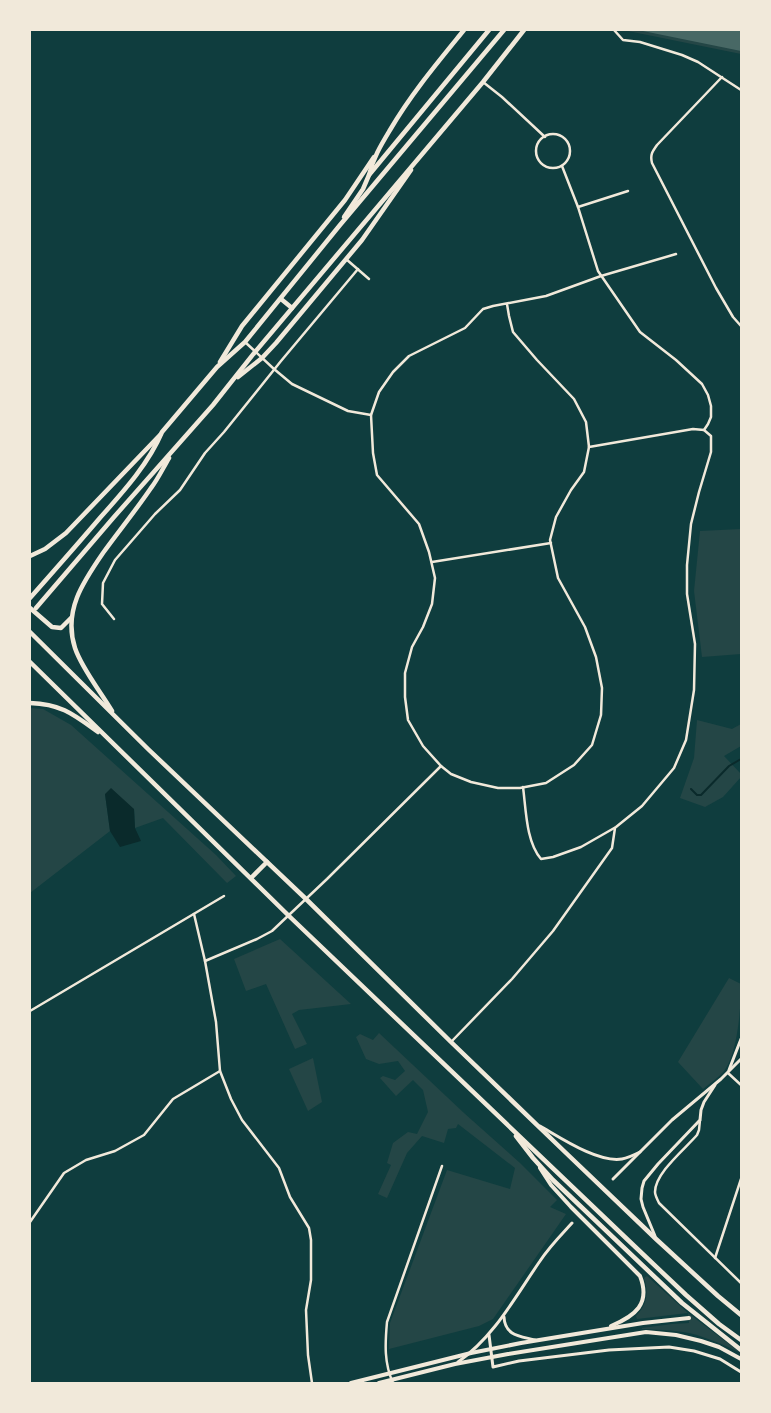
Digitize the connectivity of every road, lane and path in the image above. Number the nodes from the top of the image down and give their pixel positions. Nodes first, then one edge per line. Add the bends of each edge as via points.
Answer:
1 (464, 30) edge
2 (489, 30) edge
3 (504, 30) edge
4 (524, 30) edge
5 (614, 30) edge
6 (722, 77) junction
7 (483, 82) junction
8 (741, 90) edge
9 (545, 137) junction
10 (374, 156) junction
11 (420, 156) junction
12 (562, 166) junction
13 (369, 175) junction
14 (628, 191) dead end
15 (578, 207) junction
16 (321, 249) junction
17 (676, 254) dead end
18 (346, 259) junction
19 (358, 269) junction
20 (601, 276) junction
21 (369, 279) dead end
22 (281, 299) junction
23 (507, 304) junction
24 (292, 308) junction
25 (741, 326) edge
26 (245, 342) junction
27 (255, 352) junction
28 (262, 358) junction
29 (217, 366) junction
30 (274, 369) junction
31 (232, 382) junction
32 (371, 415) junction
33 (704, 430) junction
34 (162, 432) junction
35 (589, 447) junction
36 (174, 449) junction
37 (551, 543) junction
38 (30, 556) edge
39 (432, 562) junction
40 (30, 598) edge
41 (30, 608) edge
42 (36, 608) dead end
43 (72, 617) junction
44 (114, 619) dead end
45 (30, 632) edge
46 (30, 662) edge
47 (30, 703) edge
48 (117, 719) junction
49 (109, 739) junction
50 (441, 766) junction
51 (523, 787) junction
52 (616, 827) junction
53 (267, 862) junction
54 (251, 878) junction
55 (224, 896) dead end
56 (306, 899) junction
57 (194, 914) junction
58 (289, 916) junction
59 (205, 961) junction
60 (30, 1010) edge
61 (741, 1039) edge
62 (451, 1042) junction
63 (741, 1059) edge
64 (220, 1070) junction
65 (728, 1072) junction
66 (715, 1085) junction
67 (741, 1085) edge
68 (700, 1120) junction
69 (508, 1124) junction
70 (536, 1124) junction
71 (643, 1150) junction
72 (533, 1158) junction
73 (442, 1166) dead end
74 (613, 1179) dead end
75 (741, 1179) edge
76 (30, 1222) edge
77 (572, 1222) dead end
78 (656, 1239) junction
79 (715, 1259) junction
80 (741, 1283) edge
81 (741, 1315) edge
82 (504, 1316) junction
83 (688, 1318) dead end
84 (604, 1329) junction
85 (488, 1335) junction
86 (536, 1340) junction
87 (741, 1340) edge
88 (490, 1349) junction
89 (741, 1350) edge
90 (471, 1353) junction
91 (492, 1357) junction
92 (741, 1359) edge
93 (456, 1364) junction
94 (741, 1372) edge
95 (390, 1374) junction
96 (392, 1381) edge
97 (312, 1383) edge
98 (351, 1383) edge
99 (379, 1383) edge

1 - 10 main road via 414,92
2 - 13 main road
3 - 16 main road
4 - 7 main road
5 - 6 street via 623,40 682,55
6 - 8 street
6 - 25 street via 657,145 650,157 716,288
7 - 9 street
7 - 11 main road
9 - 12 street via 538,145 539,161 548,167
9 - 12 street via 561,136 569,144 570,156
10 - 13 main road
10 - 29 main road via 345,200 242,326
11 - 18 main road
11 - 24 main road
12 - 15 street
13 - 16 main road via 363,189
14 - 15 street
15 - 20 street
16 - 22 main road
17 - 20 street
18 - 19 street
18 - 28 main road
19 - 21 street
19 - 30 street
20 - 23 street via 546,296
20 - 33 street via 640,332 702,384 711,406 711,417
22 - 24 main road
22 - 26 main road
23 - 32 street via 483,309 465,328 409,356 379,392
23 - 35 street via 513,332 574,399 586,422
24 - 27 main road
26 - 27 street
26 - 29 main road
27 - 28 street
27 - 31 main road
28 - 30 street
28 - 31 main road
29 - 34 main road
30 - 32 street via 292,384 348,411
30 - 44 street via 205,453 180,490 115,560 103,583 102,604
31 - 36 main road
32 - 39 street via 377,475 419,524
33 - 35 street via 692,429
33 - 52 street via 711,436 711,452 691,524 687,565 686,594 695,653 694,690 686,740 674,768 642,806
34 - 38 main road via 66,532 45,550
34 - 40 main road via 142,467
35 - 37 street via 584,472 556,517
36 - 42 main road
36 - 43 main road via 152,488 85,578
37 - 39 street
37 - 51 street via 558,578 585,627 596,657 602,688 601,715 592,745 574,765 546,783
39 - 50 street via 435,578 432,604 412,647 405,673 405,696 408,720 423,746
41 - 43 main road via 52,627 61,628
43 - 48 main road via 75,648
45 - 48 main road
46 - 49 main road
47 - 49 main road via 45,703 68,711
48 - 53 main road
49 - 54 main road
50 - 51 street via 471,782 498,788
50 - 56 street
51 - 52 street via 534,852 541,859 581,847
52 - 62 street via 612,848 553,932
53 - 54 main road
53 - 56 main road
54 - 58 main road
55 - 57 street
56 - 58 street
56 - 62 main road
57 - 59 street
57 - 60 street
58 - 59 street via 272,931
58 - 69 main road
59 - 64 street via 216,1022
61 - 65 street
62 - 70 main road
63 - 65 street
64 - 76 street via 173,1099 144,1135 64,1173
64 - 97 street via 242,1120 279,1168 290,1197 309,1228 311,1280 306,1310
65 - 66 street
65 - 67 street
66 - 68 street via 704,1102
66 - 71 street via 672,1120
68 - 78 street via 644,1181 641,1199
68 - 79 street via 697,1134 662,1172 655,1193 659,1203
69 - 72 main road
69 - 87 main road via 686,1295
70 - 71 street via 577,1148 607,1158 620,1160
70 - 78 main road
71 - 74 street
72 - 84 main road via 571,1207 640,1276 644,1295 639,1308 632,1316
72 - 89 main road via 552,1180 682,1303
73 - 95 street via 387,1322 385,1358
75 - 79 street
77 - 82 street via 541,1259
78 - 81 main road
79 - 80 street
82 - 85 street
82 - 86 street via 505,1326 510,1332
83 - 84 main road
84 - 86 main road
85 - 88 street
85 - 90 street
86 - 88 main road
88 - 90 main road
88 - 91 street
90 - 93 street
90 - 95 main road
91 - 92 main road via 646,1332 701,1340
91 - 93 main road
91 - 94 street via 493,1367 519,1361 669,1347 720,1359
93 - 96 main road
95 - 96 street
95 - 98 main road
96 - 99 main road

